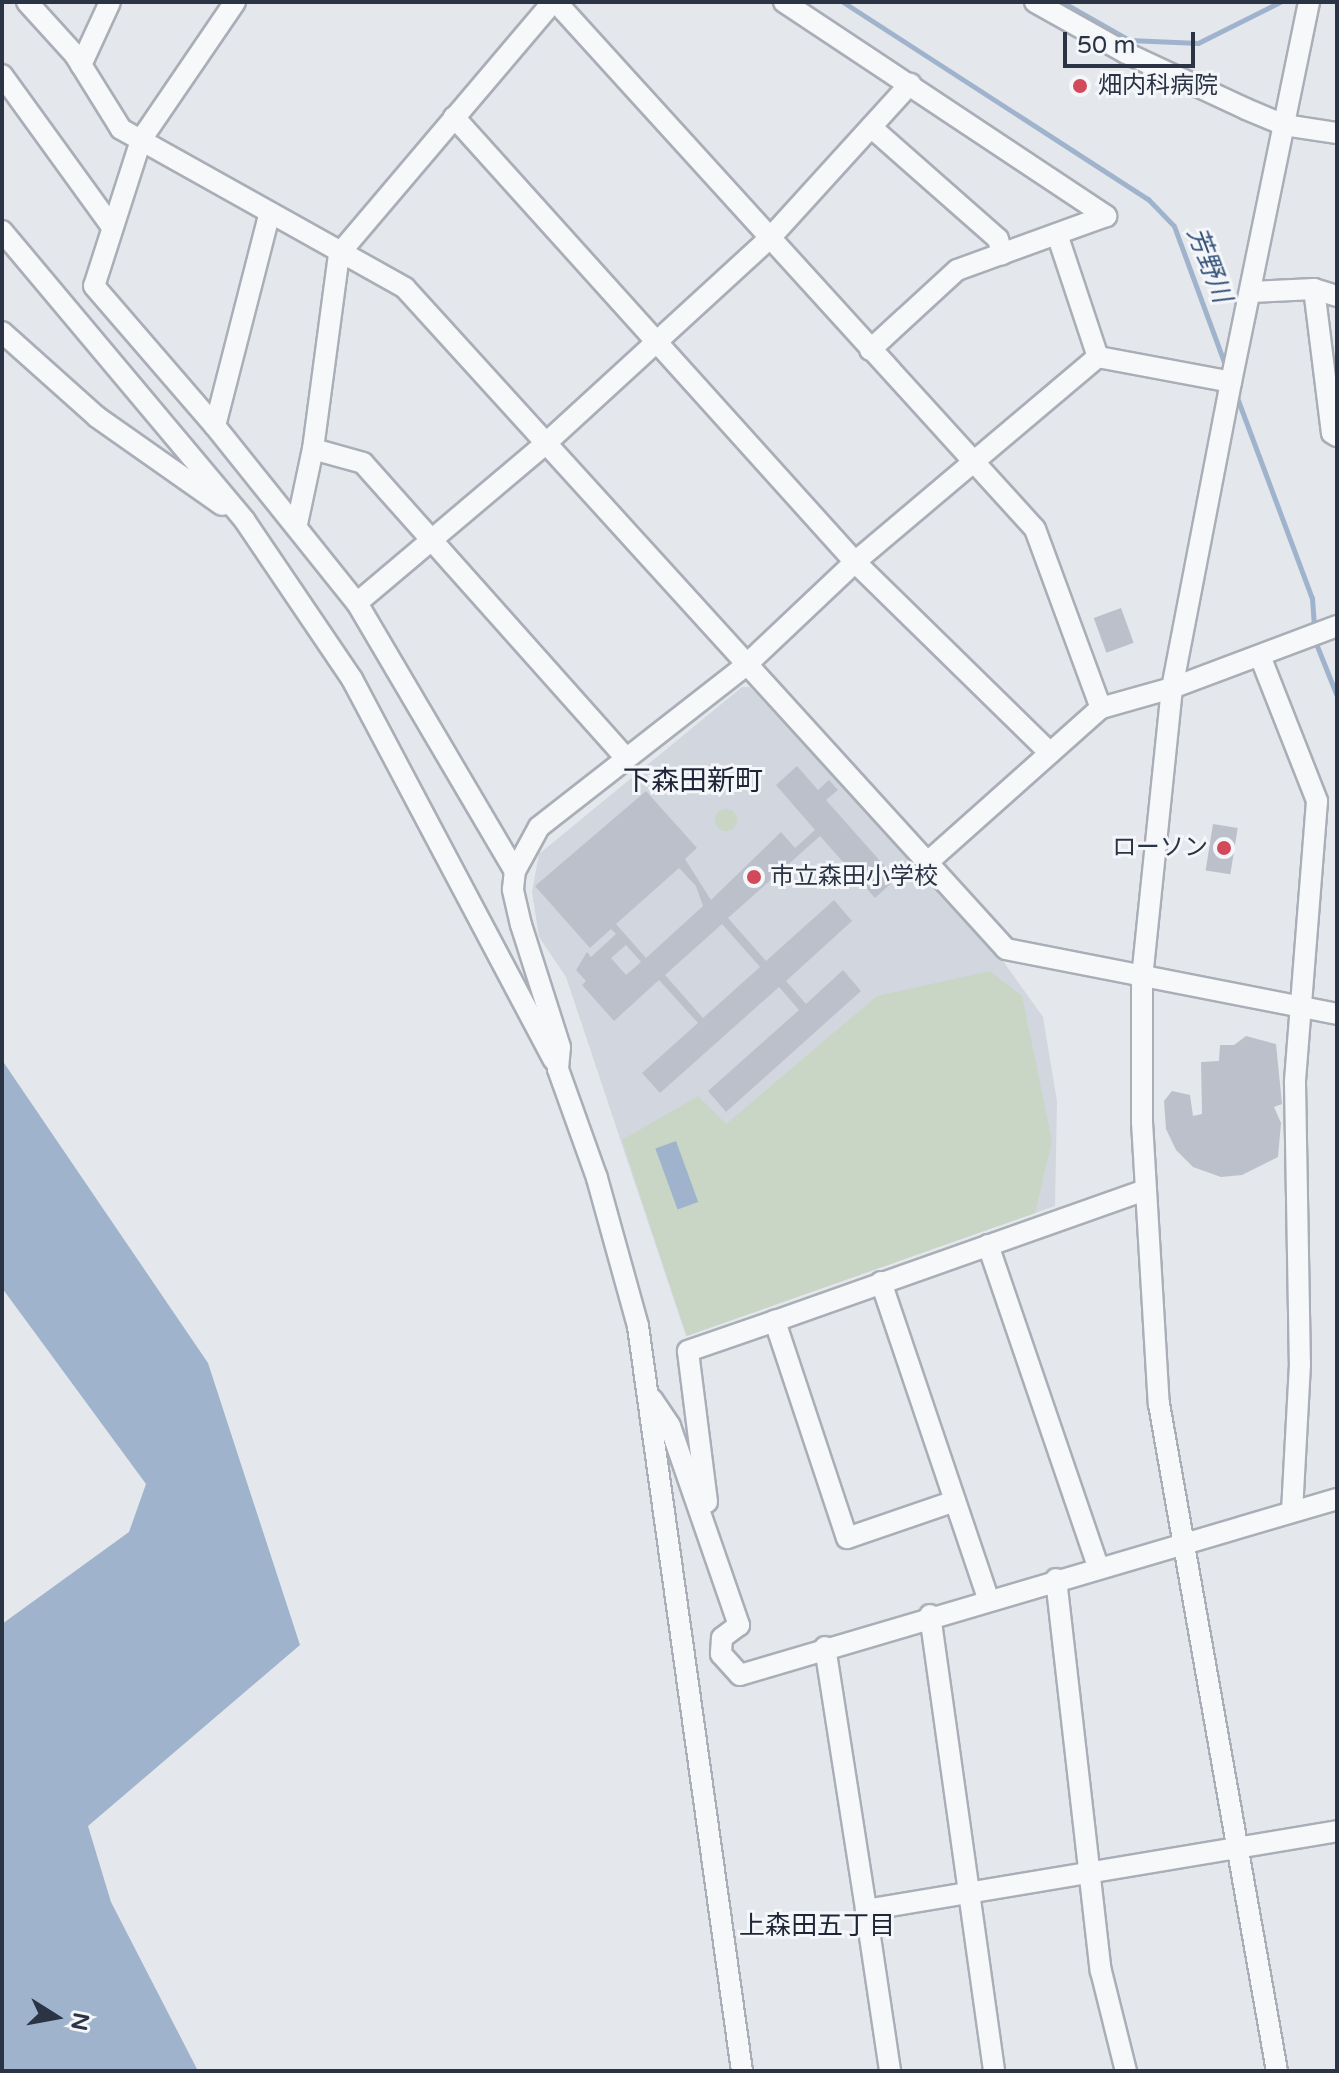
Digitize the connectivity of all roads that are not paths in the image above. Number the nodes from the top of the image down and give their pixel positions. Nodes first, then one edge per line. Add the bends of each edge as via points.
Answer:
1 (27, 2) edge
2 (110, 2) edge
3 (235, 2) edge
4 (555, 2) edge
5 (784, 2) edge
6 (1035, 2) edge
7 (1309, 2) edge
8 (1063, 9) edge
9 (81, 65) junction
10 (2, 75) edge
11 (910, 84) junction
12 (454, 117) junction
13 (1284, 125) junction
14 (871, 127) junction
15 (1337, 133) edge
16 (141, 140) junction
17 (269, 215) junction
18 (110, 224) junction
19 (2, 231) edge
20 (1057, 234) junction
21 (769, 239) junction
22 (339, 254) junction
23 (1002, 254) junction
24 (1314, 289) junction
25 (1251, 292) junction
26 (1337, 296) edge
27 (2, 332) edge
28 (653, 339) junction
29 (870, 350) junction
30 (1098, 357) junction
31 (1231, 382) junction
32 (215, 426) junction
33 (1337, 436) edge
34 (545, 444) junction
35 (313, 449) junction
36 (973, 462) junction
37 (245, 521) junction
38 (297, 524) junction
39 (431, 540) junction
40 (855, 562) junction
41 (357, 603) junction
42 (1337, 626) edge
43 (1260, 656) junction
44 (745, 666) junction
45 (1172, 688) junction
46 (1101, 708) junction
47 (1050, 753) junction
48 (626, 758) junction
49 (929, 861) junction
50 (515, 871) junction
51 (1142, 976) junction
52 (1299, 1007) junction
53 (1337, 1014) edge
54 (558, 1069) junction
55 (1144, 1190) junction
56 (988, 1245) junction
57 (881, 1282) junction
58 (775, 1321) junction
59 (648, 1393) junction
60 (1337, 1499) edge
61 (955, 1501) junction
62 (1292, 1511) junction
63 (1181, 1543) junction
64 (713, 1547) junction
65 (1098, 1566) junction
66 (1056, 1579) junction
67 (988, 1599) junction
68 (930, 1615) junction
69 (825, 1647) junction
70 (1337, 1831) edge
71 (1237, 1851) junction
72 (1094, 1875) junction
73 (971, 1896) junction
74 (866, 1910) junction
75 (730, 1989) junction
76 (742, 2071) edge
77 (756, 2071) edge
78 (890, 2071) edge
79 (994, 2071) edge
80 (1126, 2071) edge
81 (1277, 2071) edge

1 - 9 street
2 - 9 street
3 - 16 street
4 - 12 street
4 - 21 street
5 - 11 street
6 - 8 street
7 - 13 street
8 - 13 street via 1126,53
9 - 16 street via 121,129
10 - 18 street
11 - 14 street
11 - 20 street via 1106,216
12 - 22 street
12 - 28 street
13 - 15 street
13 - 25 street
14 - 21 street
14 - 23 street via 998,239
16 - 17 street
16 - 18 street
17 - 22 street
17 - 32 street
18 - 32 street via 94,286
19 - 37 street
20 - 23 street
20 - 30 street
21 - 28 street
21 - 29 street
22 - 34 street via 405,288
22 - 35 street
23 - 29 street via 957,270
24 - 25 street
24 - 26 street
24 - 33 street via 1332,433
25 - 31 street
27 - 37 street via 97,417
28 - 34 street
28 - 40 street
29 - 36 street
30 - 31 street
30 - 36 street
31 - 45 street
32 - 38 street
34 - 39 street
34 - 44 street
35 - 38 street
35 - 39 street via 363,463
36 - 40 street
36 - 46 street via 1035,529
37 - 54 street via 360,692
38 - 41 street
39 - 41 street
39 - 48 street
40 - 44 street
40 - 47 street
41 - 50 street
42 - 43 street
43 - 45 street
43 - 52 street via 1317,801
44 - 48 street
44 - 49 street
45 - 46 street
45 - 51 street
46 - 47 street
47 - 49 street
48 - 50 street via 539,827
49 - 51 street via 1006,949
50 - 54 street via 521,925 560,1047
51 - 52 street
51 - 55 street
52 - 53 street
52 - 62 street via 1295,1083 1300,1364
54 - 59 street via 621,1257
55 - 56 street
55 - 63 street via 1159,1404
56 - 57 street
56 - 65 street
57 - 58 street
57 - 61 street
58 - 61 street via 847,1538
58 - 64 street via 688,1351
59 - 64 street via 670,1426
59 - 75 street
60 - 62 street
61 - 67 street
62 - 63 street
63 - 65 street
63 - 71 street
64 - 69 street via 739,1625 722,1638 721,1654 740,1675
65 - 66 street
66 - 67 street
66 - 72 street
67 - 68 street
68 - 69 street
68 - 73 street
69 - 74 street
70 - 71 street
71 - 72 street
71 - 81 street
72 - 73 street
72 - 80 street via 1101,1971
73 - 74 street
73 - 79 street
74 - 78 street
75 - 76 street
75 - 77 street

